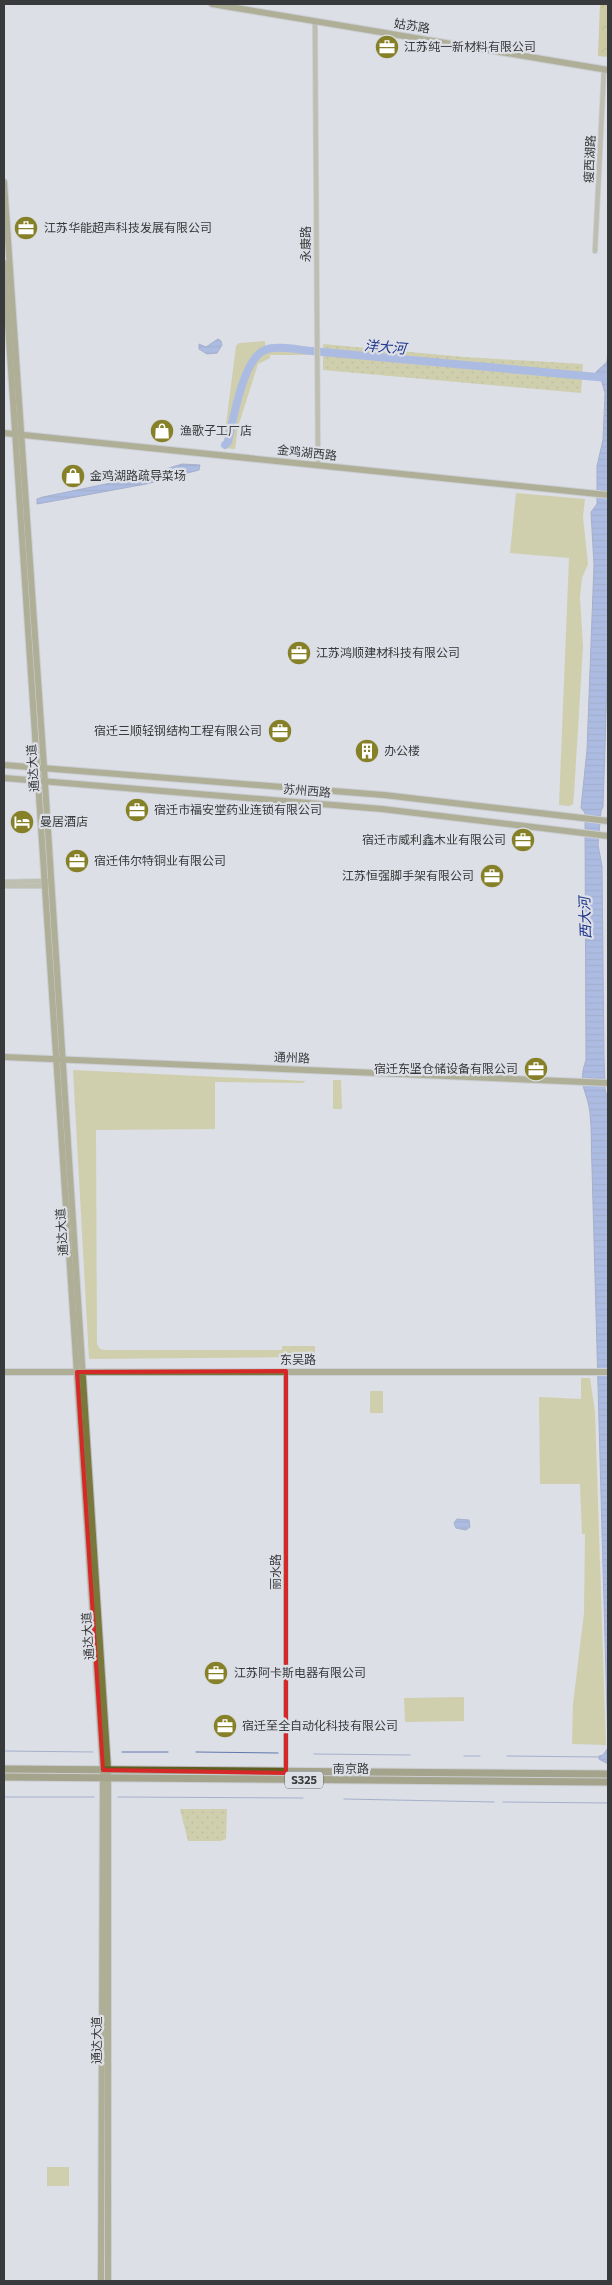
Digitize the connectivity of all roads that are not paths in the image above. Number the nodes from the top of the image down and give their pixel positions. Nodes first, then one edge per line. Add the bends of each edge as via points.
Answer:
1 (212, 4) edge
2 (315, 21) junction
3 (606, 70) edge
4 (4, 182) edge
5 (595, 251) dead end
6 (4, 263) edge
7 (4, 433) edge
8 (19, 435) junction
9 (318, 466) junction
10 (608, 495) edge
11 (4, 765) edge
12 (36, 767) junction
13 (44, 768) junction
14 (4, 778) edge
15 (36, 780) junction
16 (45, 781) junction
17 (608, 821) edge
18 (608, 836) edge
19 (4, 882) edge
20 (43, 883) junction
21 (51, 883) junction
22 (4, 886) edge
23 (4, 1057) edge
24 (59, 1060) junction
25 (608, 1083) edge
26 (286, 1371) junction
27 (4, 1372) edge
28 (79, 1372) junction
29 (608, 1372) edge
30 (4, 1769) edge
31 (286, 1772) junction
32 (105, 1774) junction
33 (4, 1777) edge
34 (606, 1778) edge
35 (102, 2281) edge
36 (108, 2281) edge

1 - 2 main road, 姑苏路
2 - 3 main road, 姑苏路
2 - 9 street, 永康路
3 - 5 street, 瘦西湖路
4 - 8 main road, 通达大道
6 - 8 main road, 通达大道
7 - 8 main road, 金鸡湖西路
8 - 9 main road, 金鸡湖西路
8 - 12 main road, 通达大道
8 - 13 main road, 通达大道
9 - 10 main road, 金鸡湖西路
11 - 12 main road, 苏州西路
12 - 13 main road, 苏州西路
12 - 15 main road, 通达大道
13 - 16 main road, 通达大道
13 - 17 main road, 苏州西路 via 384,795
14 - 15 main road, 苏州西路
15 - 16 main road, 苏州西路
15 - 20 main road, 通达大道
16 - 18 main road, 苏州西路 via 382,809
16 - 21 main road, 通达大道
19 - 20 street
20 - 21 street
20 - 22 street
20 - 24 main road, 通达大道
21 - 24 main road, 通达大道
23 - 24 main road, 通州路
24 - 25 main road, 通州路
24 - 28 main road, 通达大道
26 - 28 main road, 东吴路
26 - 29 main road, 东吴路
26 - 31 street, 丽水路
27 - 28 main road, 东吴路
28 - 32 main road, 通达大道
30 - 32 main road, 南京路 / S325
31 - 32 main road, 南京路 / S325
31 - 34 main road, 南京路 / S325
32 - 33 main road, 南京路 / S325
32 - 34 main road, 南京路 / S325
32 - 35 main road, 通达大道
32 - 36 main road, 通达大道

